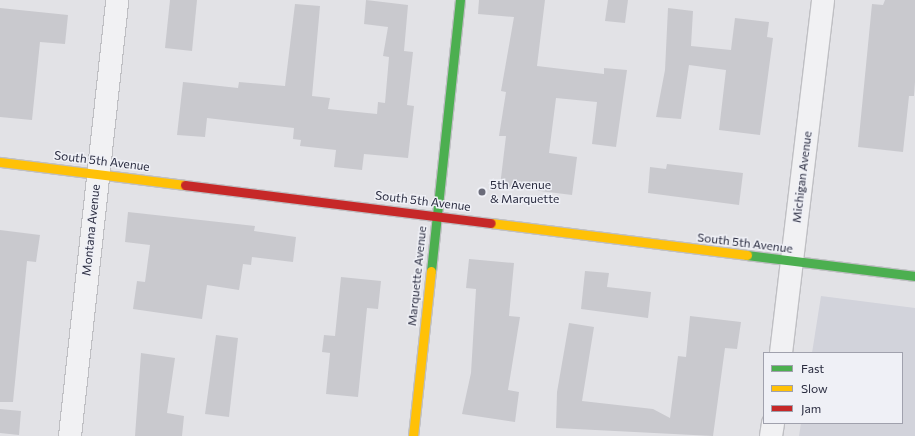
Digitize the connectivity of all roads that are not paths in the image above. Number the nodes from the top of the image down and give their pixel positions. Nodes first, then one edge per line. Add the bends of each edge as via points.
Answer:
1 (117, 0) edge
2 (460, 0) edge
3 (823, 0) edge
4 (0, 162) edge
5 (97, 173) junction
6 (436, 215) junction
7 (793, 261) junction
8 (915, 276) edge
9 (781, 352) edge
10 (773, 424) edge
11 (70, 436) edge
12 (413, 436) edge
13 (771, 436) edge

1 - 5 street, Montana Avenue
2 - 6 street, Marquette Avenue
3 - 7 street, Michigan Avenue
4 - 5 street, South 5th Avenue
5 - 6 street, South 5th Avenue
5 - 11 street, Montana Avenue
6 - 7 street, South 5th Avenue
6 - 12 street, Marquette Avenue
7 - 8 street, South 5th Avenue
7 - 9 street, Michigan Avenue
10 - 13 street

